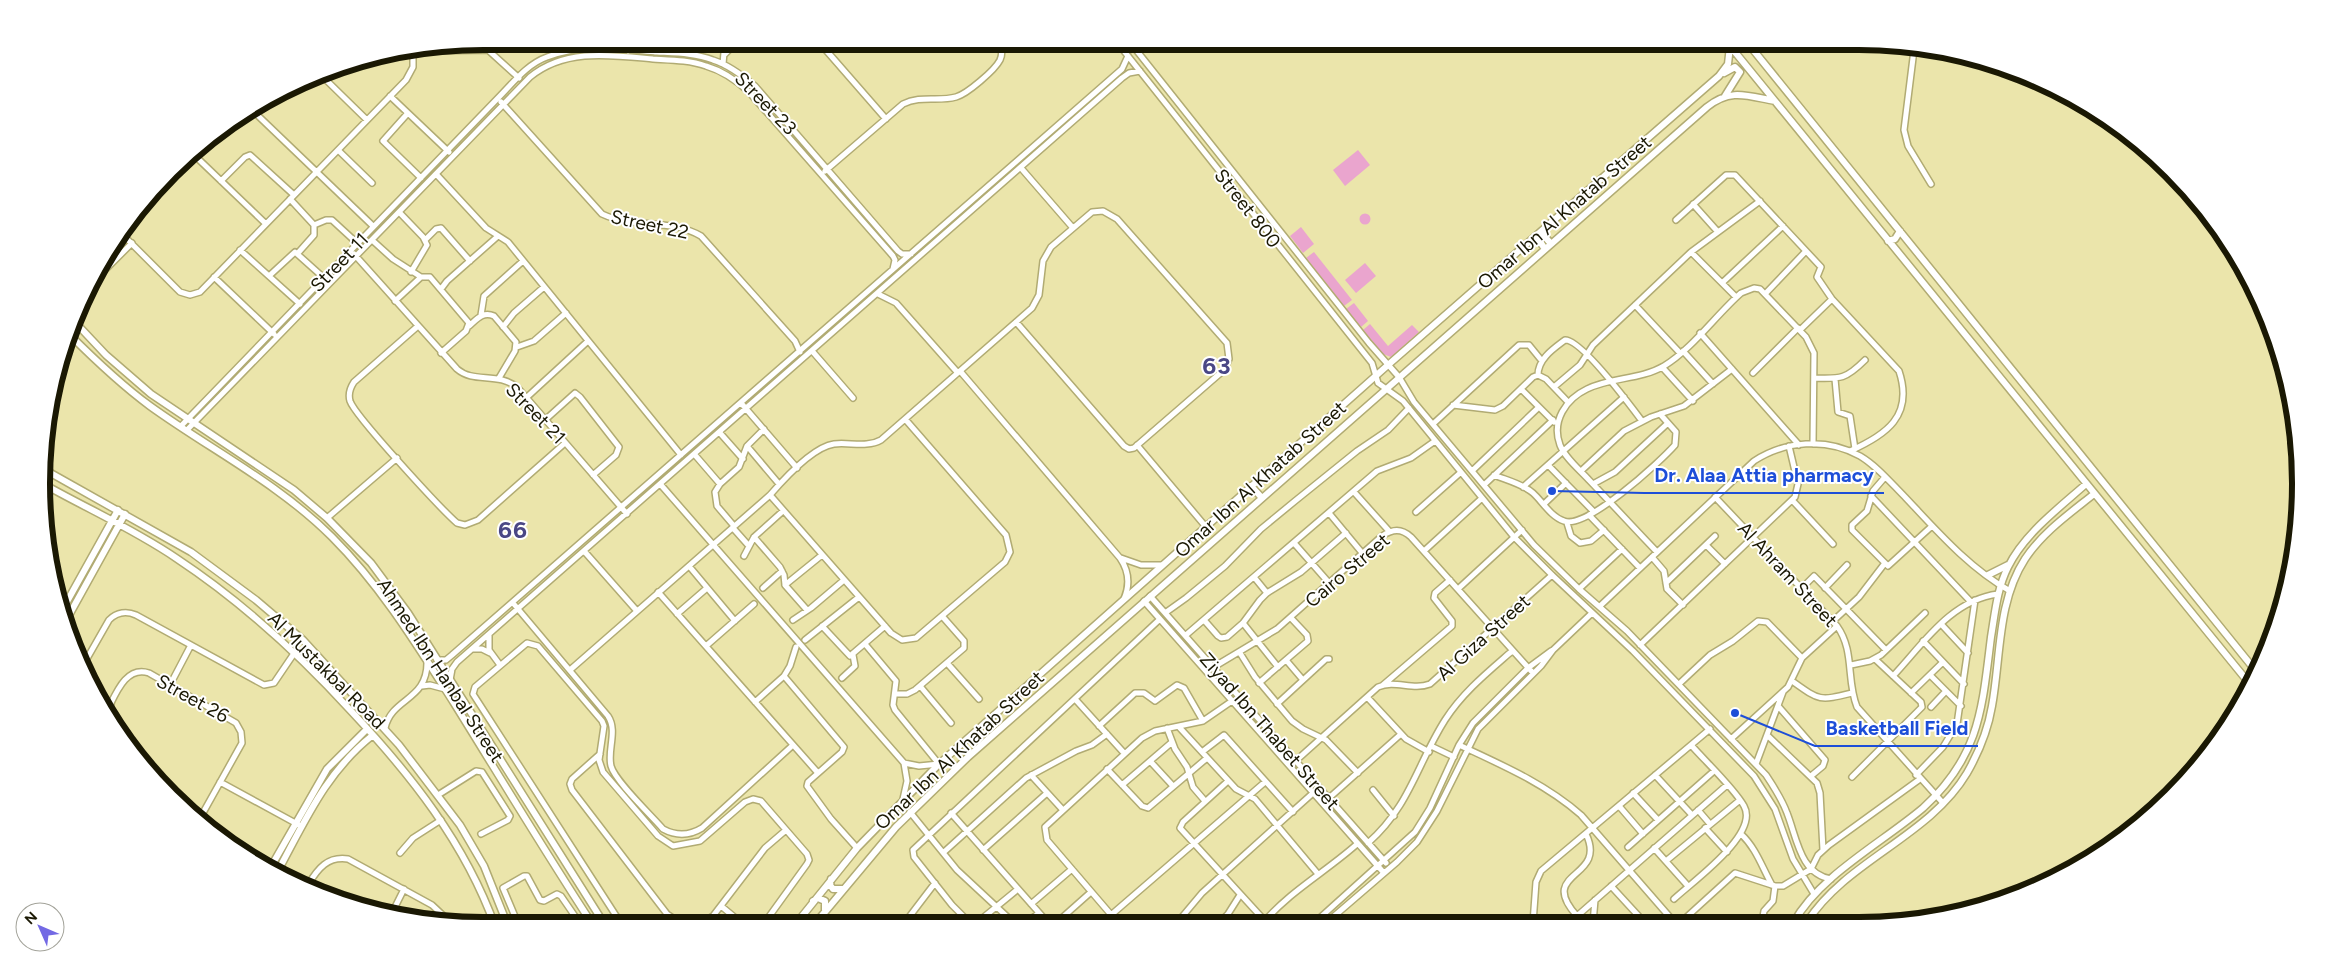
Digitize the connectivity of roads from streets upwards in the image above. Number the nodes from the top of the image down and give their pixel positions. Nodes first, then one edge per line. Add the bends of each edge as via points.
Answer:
1 (488, 50) edge
2 (577, 50) edge
3 (628, 50) joint
4 (724, 50) edge
5 (730, 50) edge
6 (826, 50) edge
7 (1001, 50) edge
8 (1123, 50) edge
9 (1136, 50) edge
10 (1728, 50) edge
11 (1733, 50) edge
12 (1753, 50) edge
13 (567, 51) joint
14 (655, 52) joint
15 (1914, 54) edge
16 (413, 56) edge
17 (724, 56) junction
18 (1128, 56) junction
19 (628, 57) junction
20 (723, 64) junction
21 (1140, 71) junction
22 (1719, 76) junction
23 (519, 78) junction
24 (326, 80) edge
25 (390, 96) junction
26 (1725, 96) junction
27 (498, 98) junction
28 (1774, 101) junction
29 (503, 104) junction
30 (408, 113) junction
31 (257, 114) edge
32 (886, 119) junction
33 (367, 120) junction
34 (1195, 125) junction
35 (1052, 131) junction
36 (1187, 131) junction
37 (1056, 137) junction
38 (338, 150) junction
39 (447, 150) junction
40 (453, 156) junction
41 (198, 158) edge
42 (1021, 168) junction
43 (827, 169) junction
44 (317, 172) junction
45 (436, 174) junction
46 (821, 174) junction
47 (421, 178) junction
48 (221, 181) junction
49 (372, 183) dead end
50 (1931, 184) dead end
51 (292, 197) junction
52 (1760, 201) junction
53 (1694, 204) junction
54 (399, 212) junction
55 (1676, 220) dead end
56 (266, 224) junction
57 (314, 226) junction
58 (373, 226) junction
59 (1783, 226) junction
60 (1073, 228) junction
61 (1900, 231) junction
62 (1718, 232) junction
63 (1538, 234) junction
64 (498, 236) junction
65 (127, 238) edge
66 (372, 240) junction
67 (426, 240) junction
68 (1888, 241) junction
69 (132, 243) junction
70 (357, 243) junction
71 (1911, 245) junction
72 (1548, 247) junction
73 (240, 250) junction
74 (351, 250) junction
75 (1806, 251) junction
76 (1691, 252) junction
77 (298, 253) junction
78 (912, 254) junction
79 (1899, 254) junction
80 (356, 256) junction
81 (470, 260) junction
82 (523, 261) junction
83 (108, 267) edge
84 (893, 269) junction
85 (411, 272) junction
86 (269, 276) junction
87 (214, 277) junction
88 (421, 277) junction
89 (324, 278) junction
90 (1722, 283) junction
91 (544, 287) junction
92 (441, 289) junction
93 (1766, 293) junction
94 (878, 294) junction
95 (1736, 297) junction
96 (1832, 299) junction
97 (395, 301) junction
98 (300, 304) junction
99 (1635, 305) junction
100 (566, 313) junction
101 (481, 315) junction
102 (1016, 322) junction
103 (418, 326) junction
104 (469, 326) junction
105 (79, 327) edge
106 (504, 327) junction
107 (828, 327) junction
108 (1799, 329) junction
109 (273, 332) junction
110 (1700, 333) junction
111 (833, 334) junction
112 (278, 338) junction
113 (75, 339) edge
114 (588, 341) junction
115 (517, 347) junction
116 (800, 352) junction
117 (813, 352) junction
118 (1682, 352) junction
119 (442, 353) junction
120 (1588, 355) junction
121 (1542, 360) junction
122 (1865, 360) dead end
123 (1388, 365) junction
124 (1662, 367) junction
125 (1732, 369) junction
126 (959, 372) junction
127 (1753, 373) dead end
128 (1538, 375) junction
129 (1376, 377) junction
130 (499, 378) junction
131 (1399, 378) junction
132 (1815, 378) junction
133 (1836, 379) junction
134 (1611, 382) junction
135 (1713, 384) junction
136 (1554, 387) junction
137 (1386, 389) junction
138 (1521, 389) junction
139 (1624, 397) junction
140 (526, 398) junction
141 (853, 398) dead end
142 (1411, 398) junction
143 (1693, 401) junction
144 (1568, 402) junction
145 (741, 403) junction
146 (1407, 405) junction
147 (1453, 405) junction
148 (200, 406) junction
149 (1539, 407) junction
150 (747, 410) junction
151 (206, 411) junction
152 (1660, 414) junction
153 (905, 419) junction
154 (546, 420) junction
155 (1553, 420) junction
156 (1642, 420) junction
157 (191, 421) junction
158 (1668, 423) junction
159 (1433, 424) junction
160 (1558, 426) junction
161 (184, 428) junction
162 (764, 430) junction
163 (720, 433) junction
164 (1435, 441) junction
165 (565, 443) junction
166 (1813, 444) junction
167 (1137, 445) junction
168 (1799, 445) junction
169 (747, 446) junction
170 (1790, 446) junction
171 (1852, 450) junction
172 (1564, 451) junction
173 (695, 455) junction
174 (681, 456) junction
175 (396, 458) junction
176 (743, 459) junction
177 (1548, 465) junction
178 (797, 468) junction
179 (1472, 471) junction
180 (1581, 471) junction
181 (50, 473) edge
182 (1460, 473) junction
183 (593, 475) junction
184 (1494, 475) junction
185 (1885, 477) junction
186 (720, 484) junction
187 (780, 484) junction
188 (1566, 484) junction
189 (1593, 484) junction
190 (2086, 484) junction
191 (661, 485) junction
192 (1484, 485) junction
193 (1251, 486) junction
194 (1523, 487) junction
195 (50, 488) edge
196 (1354, 492) junction
197 (2094, 494) junction
198 (770, 495) junction
199 (1871, 496) junction
200 (1715, 497) junction
201 (1262, 498) junction
202 (1481, 499) junction
203 (1792, 500) junction
204 (1610, 502) junction
205 (1544, 504) junction
206 (622, 508) junction
207 (118, 510) junction
208 (783, 511) junction
209 (1416, 512) dead end
210 (1329, 513) junction
211 (125, 514) junction
212 (627, 514) junction
213 (1592, 514) junction
214 (327, 518) junction
215 (111, 521) junction
216 (1567, 522) junction
217 (119, 524) junction
218 (1932, 526) junction
219 (733, 527) junction
220 (1206, 527) junction
221 (1522, 530) junction
222 (1604, 530) junction
223 (1389, 531) junction
224 (1346, 533) junction
225 (1715, 536) dead end
226 (1514, 537) junction
227 (1753, 537) junction
228 (754, 538) junction
229 (1914, 542) junction
230 (1294, 543) junction
231 (713, 544) junction
232 (1706, 544) junction
233 (1833, 544) dead end
234 (749, 546) junction
235 (1622, 549) junction
236 (584, 551) junction
237 (1424, 551) junction
238 (1657, 552) junction
239 (1363, 554) junction
240 (822, 555) junction
241 (744, 556) dead end
242 (1652, 557) junction
243 (1120, 558) junction
244 (1312, 563) junction
245 (1725, 564) junction
246 (1885, 564) junction
247 (2009, 564) junction
248 (1162, 565) junction
249 (1847, 565) dead end
250 (689, 566) junction
251 (1640, 568) junction
252 (782, 571) junction
253 (1552, 575) junction
254 (1988, 575) junction
255 (1254, 577) junction
256 (844, 580) junction
257 (1450, 580) junction
258 (1666, 583) junction
259 (1330, 584) junction
260 (785, 585) junction
261 (2000, 586) junction
262 (707, 588) junction
263 (763, 588) dead end
264 (1802, 588) junction
265 (1825, 588) junction
266 (1458, 589) junction
267 (1579, 589) junction
268 (2010, 591) junction
269 (658, 592) junction
270 (1267, 593) junction
271 (1998, 594) junction
272 (1150, 596) junction
273 (859, 597) junction
274 (1124, 600) junction
275 (1144, 601) junction
276 (1973, 601) junction
277 (67, 602) edge
278 (513, 603) junction
279 (754, 604) dead end
280 (1683, 605) junction
281 (1600, 606) junction
282 (2203, 606) junction
283 (1846, 609) junction
284 (518, 610) junction
285 (807, 610) junction
286 (637, 611) junction
287 (70, 613) edge
288 (408, 613) junction
289 (1166, 613) junction
290 (1592, 613) junction
291 (1925, 613) dead end
292 (2193, 613) junction
293 (677, 614) junction
294 (942, 616) junction
295 (1291, 618) junction
296 (2213, 618) junction
297 (400, 619) junction
298 (1160, 619) junction
299 (793, 620) dead end
300 (1204, 620) junction
301 (735, 621) junction
302 (1243, 623) junction
303 (1835, 623) junction
304 (1940, 624) junction
305 (822, 626) junction
306 (885, 626) junction
307 (2203, 626) junction
308 (1492, 628) junction
309 (490, 634) junction
310 (1186, 635) junction
311 (805, 640) dead end
312 (1923, 641) junction
313 (1258, 642) junction
314 (865, 644) junction
315 (1640, 644) junction
316 (191, 645) junction
317 (706, 646) junction
318 (796, 647) dead end
319 (473, 649) junction
320 (1553, 650) junction
321 (1886, 650) junction
322 (1512, 651) junction
323 (295, 652) junction
324 (490, 653) junction
325 (1240, 653) junction
326 (1968, 653) junction
327 (853, 655) junction
328 (452, 656) junction
329 (87, 658) edge
330 (1802, 658) junction
331 (1329, 659) dead end
332 (1875, 659) junction
333 (437, 660) junction
334 (1286, 660) junction
335 (427, 661) junction
336 (457, 662) junction
337 (1943, 662) junction
338 (947, 663) junction
339 (500, 665) junction
340 (1851, 665) junction
341 (2251, 666) edge
342 (1215, 667) junction
343 (1278, 667) junction
344 (1528, 668) junction
345 (570, 670) junction
346 (1207, 671) junction
347 (1533, 673) junction
348 (1930, 675) junction
349 (784, 676) junction
350 (1893, 676) junction
351 (842, 678) dead end
352 (2245, 678) edge
353 (340, 679) junction
354 (450, 680) junction
355 (1303, 680) junction
356 (1792, 681) junction
357 (1259, 683) junction
358 (1678, 684) junction
359 (1964, 684) junction
360 (170, 685) junction
361 (1382, 685) junction
362 (422, 686) junction
363 (920, 686) junction
364 (330, 688) junction
365 (445, 689) junction
366 (1946, 691) junction
367 (1783, 692) junction
368 (1852, 693) junction
369 (1911, 693) junction
370 (895, 694) junction
371 (1367, 697) junction
372 (1075, 698) junction
373 (978, 699) dead end
374 (1232, 701) junction
375 (755, 702) junction
376 (1006, 703) junction
377 (111, 704) edge
378 (1277, 704) junction
379 (1778, 706) junction
380 (1961, 706) junction
381 (1931, 707) dead end
382 (997, 712) junction
383 (1015, 714) junction
384 (1709, 715) junction
385 (389, 716) junction
386 (377, 719) junction
387 (1203, 720) junction
388 (1702, 721) junction
389 (951, 723) dead end
390 (1005, 723) junction
391 (1099, 726) junction
392 (1179, 727) junction
393 (384, 728) junction
394 (1166, 728) junction
395 (1710, 728) junction
396 (368, 729) junction
397 (1107, 734) junction
398 (1401, 734) junction
399 (373, 735) junction
400 (1767, 735) junction
401 (1322, 737) junction
402 (1732, 738) junction
403 (1888, 742) junction
404 (1171, 743) junction
405 (793, 745) junction
406 (1460, 745) junction
407 (1691, 745) junction
408 (1431, 746) junction
409 (1467, 748) junction
410 (494, 752) junction
411 (1202, 752) junction
412 (1429, 752) junction
413 (1124, 753) junction
414 (600, 754) junction
415 (487, 756) junction
416 (1454, 757) junction
417 (1207, 758) junction
418 (1296, 760) junction
419 (1150, 761) junction
420 (904, 763) junction
421 (938, 764) junction
422 (1756, 764) junction
423 (1290, 766) junction
424 (1107, 768) junction
425 (1714, 771) junction
426 (818, 773) junction
427 (1190, 773) junction
428 (1358, 773) junction
429 (423, 774) junction
430 (1031, 775) junction
431 (1655, 775) junction
432 (1811, 776) junction
433 (1852, 777) dead end
434 (1918, 777) junction
435 (1228, 781) junction
436 (220, 782) junction
437 (1265, 782) junction
438 (413, 783) junction
439 (1122, 785) junction
440 (1726, 785) junction
441 (1173, 786) junction
442 (1373, 790) dead end
443 (1047, 793) junction
444 (1314, 793) junction
445 (1633, 793) junction
446 (438, 795) junction
447 (1249, 795) junction
448 (1936, 796) junction
449 (1329, 798) junction
450 (903, 799) junction
451 (1740, 800) junction
452 (1205, 801) junction
453 (1680, 802) junction
454 (1943, 804) junction
455 (1618, 806) junction
456 (1062, 809) junction
457 (1698, 810) junction
458 (910, 812) junction
459 (1293, 812) junction
460 (203, 813) edge
461 (951, 813) junction
462 (1692, 815) junction
463 (1394, 816) junction
464 (441, 820) junction
465 (1658, 820) junction
466 (295, 823) junction
467 (1710, 824) junction
468 (302, 826) junction
469 (1278, 826) junction
470 (1592, 828) junction
471 (1705, 828) junction
472 (786, 830) junction
473 (967, 831) junction
474 (482, 834) dead end
475 (929, 834) junction
476 (1586, 834) junction
477 (1643, 834) junction
478 (1741, 834) junction
479 (1368, 843) junction
480 (1193, 844) junction
481 (1357, 844) junction
482 (1628, 847) dead end
483 (857, 848) junction
484 (1654, 848) junction
485 (983, 850) junction
486 (1823, 850) junction
487 (944, 852) junction
488 (1726, 852) junction
489 (400, 853) dead end
490 (1384, 861) junction
491 (1666, 861) junction
492 (273, 862) edge
493 (281, 866) edge
494 (1378, 866) junction
495 (1390, 868) junction
496 (1811, 869) junction
497 (1072, 870) junction
498 (1629, 870) junction
499 (1384, 872) junction
500 (1318, 874) junction
501 (1801, 874) junction
502 (1222, 875) junction
503 (831, 878) junction
504 (1831, 879) junction
505 (311, 881) edge
506 (935, 883) junction
507 (1774, 885) junction
508 (1611, 886) junction
509 (1688, 886) junction
510 (404, 889) junction
511 (842, 889) junction
512 (1018, 889) junction
513 (1091, 892) junction
514 (1814, 894) junction
515 (1240, 895) junction
516 (1674, 899) dead end
517 (1595, 900) junction
518 (812, 902) junction
519 (1032, 904) junction
520 (721, 906) junction
521 (996, 906) junction
522 (395, 908) edge
523 (824, 911) junction
524 (1039, 912) junction
525 (442, 915) edge
526 (1111, 915) joint
527 (1577, 916) joint
528 (1638, 916) edge
529 (491, 917) edge
530 (504, 917) edge
531 (515, 917) edge
532 (575, 917) edge
533 (587, 917) edge
534 (600, 917) edge
535 (617, 917) edge
536 (672, 917) edge
537 (711, 917) edge
538 (734, 917) edge
539 (769, 917) edge
540 (801, 917) edge
541 (820, 917) edge
542 (909, 917) edge
543 (965, 917) edge
544 (984, 917) edge
545 (1008, 917) edge
546 (1033, 917) edge
547 (1043, 917) edge
548 (1063, 917) edge
549 (1182, 917) edge
550 (1225, 917) edge
551 (1260, 917) edge
552 (1268, 917) edge
553 (1320, 917) edge
554 (1333, 917) edge
555 (1533, 917) edge
556 (1593, 917) edge
557 (1670, 917) edge
558 (1686, 917) edge
559 (1763, 917) edge
560 (1798, 917) edge
561 (1811, 917) edge

1 - 23 street
2 - 13 street, Street 23
3 - 14 street, Street 23
3 - 19 street
4 - 17 street
5 - 17 street
6 - 32 street
7 - 32 street via 1000,61 965,93 952,98 915,99 903,104
8 - 18 street, Street 800
9 - 34 street, Street 800
10 - 22 street, Omar Ibn Al Khatab Street via 1728,64
11 - 28 street
12 - 61 street
13 - 23 street, Street 23 via 539,60
14 - 20 street, Street 23 via 697,55
15 - 50 street via 1904,130 1908,146
16 - 25 street via 410,74
17 - 20 street
18 - 21 street, Street 800
18 - 35 street via 1122,69
19 - 29 street, Street 23 via 588,55 551,64 537,72
19 - 46 street, Street 23 via 697,63 725,74 749,92
20 - 43 street, Street 23 via 755,86
21 - 36 street, Street 800
21 - 37 street via 1126,75
22 - 26 street via 1734,67 1740,70
22 - 63 street, Omar Ibn Al Khatab Street
23 - 27 street, Street 23
24 - 33 street
25 - 30 street
25 - 33 street
26 - 28 street via 1737,94
26 - 72 street, Omar Ibn Al Khatab Street via 1707,107
27 - 29 street, Street 22
27 - 39 street, Street 11
28 - 68 street
29 - 40 street, Street 11
29 - 116 street, Street 22 via 602,214 630,223 680,227 701,236 795,341
30 - 39 street
30 - 47 street via 383,141
31 - 44 street
32 - 43 street
33 - 38 street
34 - 36 street
34 - 123 street, Street 800
35 - 37 street
35 - 78 street
36 - 129 street, Street 800 via 1367,356
37 - 42 street
38 - 44 street
38 - 49 street
39 - 40 street
39 - 47 street, Street 11
40 - 45 street, Street 11
41 - 48 street
42 - 60 street
42 - 94 street
43 - 46 street
43 - 78 street, Street 23 via 898,251
44 - 51 street
44 - 58 street
45 - 54 street, Street 11
45 - 64 street via 481,223
46 - 84 street, Street 23 via 893,256
47 - 58 street, Street 11
48 - 51 street via 250,155
48 - 56 street
51 - 56 street
51 - 57 street
52 - 53 street via 1738,177 1730,174
52 - 59 street
52 - 62 street
53 - 55 street
53 - 62 street
54 - 66 street, Street 11
54 - 67 street
56 - 73 street
57 - 70 street via 332,220
57 - 77 street via 314,235
58 - 70 street, Street 11
59 - 75 street
59 - 90 street
60 - 102 street via 1046,254 1037,300
60 - 167 street via 1092,212 1103,211 1113,215 1229,348 1229,360 1224,370
61 - 68 street via 1897,237
61 - 71 street
62 - 76 street
63 - 72 street
63 - 123 street, Omar Ibn Al Khatab Street
64 - 81 street
64 - 82 street via 508,242
65 - 69 street
66 - 80 street, Street 11
66 - 85 street
67 - 81 street via 440,228
67 - 85 street via 425,250
68 - 79 street
69 - 83 street
69 - 87 street via 185,294 200,292
70 - 74 street, Street 11
71 - 79 street via 1902,246
71 - 282 street
72 - 131 street, Omar Ibn Al Khatab Street
73 - 86 street
73 - 87 street
74 - 80 street, Street 21
74 - 89 street, Street 11
75 - 93 street
75 - 96 street via 1821,267 1817,277
76 - 90 street
76 - 99 street
77 - 86 street via 292,253
77 - 89 street
78 - 84 street
79 - 190 street
80 - 97 street, Street 21
80 - 112 street, Street 11
81 - 92 street
82 - 91 street
82 - 101 street via 484,296
84 - 107 street
85 - 88 street
86 - 98 street
87 - 109 street
88 - 92 street via 430,277
88 - 97 street
89 - 98 street, Street 11
90 - 95 street
91 - 100 street
91 - 106 street via 514,313
92 - 104 street via 468,320
93 - 95 street via 1754,288
93 - 108 street
94 - 111 street
94 - 126 street via 896,303
95 - 110 street
96 - 108 street
96 - 171 street via 1899,371 1903,382 1902,406 1891,426
97 - 103 street, Street 21
98 - 109 street, Street 11
99 - 118 street
99 - 120 street via 1593,345
100 - 114 street
100 - 115 street via 534,341
101 - 104 street
101 - 106 street via 494,316
102 - 126 street
102 - 167 street via 1124,446 1132,449
103 - 119 street, Street 21
103 - 175 street via 362,374 349,394 352,405
104 - 119 street
105 - 157 street, Ahmed Ibn Hanbal Street via 150,394
106 - 115 street
107 - 111 street
107 - 116 street
108 - 127 street
108 - 132 street via 1814,353
109 - 112 street
109 - 148 street, Street 11
110 - 118 street
110 - 125 street
111 - 117 street
112 - 151 street, Street 11
113 - 161 street, Ahmed Ibn Hanbal Street via 121,384
114 - 140 street
114 - 174 street
115 - 130 street
116 - 145 street
117 - 141 street
117 - 150 street
118 - 124 street
118 - 135 street
119 - 130 street, Street 21 via 466,375
120 - 121 street via 1568,340
120 - 134 street
120 - 136 street
121 - 128 street
121 - 147 street via 1529,346 1518,345
122 - 133 street via 1848,376
123 - 129 street, Omar Ibn Al Khatab Street
123 - 131 street, Street 800
124 - 134 street
124 - 143 street
125 - 135 street
125 - 168 street
126 - 153 street
126 - 243 street
128 - 136 street
128 - 138 street
129 - 137 street, Street 800
129 - 193 street, Omar Ibn Al Khatab Street
130 - 140 street, Street 21 via 512,384
131 - 137 street, Omar Ibn Al Khatab Street
131 - 142 street, Street 800
132 - 133 street
132 - 166 street
133 - 171 street via 1838,412 1850,416
134 - 139 street
134 - 144 street via 1587,389
135 - 143 street
136 - 144 street
137 - 146 street, Street 800
137 - 201 street, Omar Ibn Al Khatab Street
138 - 147 street via 1496,410
138 - 149 street
139 - 156 street
139 - 172 street
140 - 154 street, Street 21
142 - 146 street
142 - 159 street, Street 800
143 - 152 street
144 - 160 street
145 - 150 street
145 - 174 street
146 - 164 street, Street 800
146 - 289 street via 1388,430 1261,529 1225,566
147 - 159 street
148 - 151 street
148 - 157 street, Street 11
149 - 155 street
149 - 179 street
150 - 162 street
150 - 163 street
151 - 157 street, Street 11
152 - 156 street
152 - 158 street
153 - 178 street via 877,442 828,446
153 - 294 street via 1006,535 1010,546 1005,562
154 - 165 street, Street 21
154 - 183 street via 575,393 580,397 619,447 616,455
155 - 160 street
155 - 184 street
156 - 180 street via 1615,437
157 - 161 street, Street 11
157 - 214 street, Ahmed Ibn Hanbal Street via 272,473
158 - 189 street via 1615,472
158 - 204 street via 1676,432 1675,445
159 - 179 street, Street 800
160 - 172 street
161 - 297 street, Ahmed Ibn Hanbal Street via 306,513 357,563
162 - 169 street
162 - 178 street
163 - 173 street
163 - 176 street
164 - 182 street, Street 800
164 - 196 street via 1402,462 1377,471
165 - 175 street via 478,520 465,525 451,518
165 - 183 street, Street 21
166 - 168 street
166 - 171 street
167 - 220 street
168 - 170 street
169 - 176 street
169 - 187 street
170 - 200 street via 1754,461
170 - 203 street via 1798,484
171 - 185 street
172 - 177 street
172 - 180 street
173 - 186 street
173 - 191 street
174 - 206 street
175 - 214 street
176 - 186 street
177 - 188 street
177 - 194 street
178 - 187 street
179 - 192 street, Street 800
180 - 189 street
181 - 207 street, Al Mustakbal Road
182 - 202 street, Street 800
182 - 209 street
183 - 206 street, Street 21
184 - 192 street
184 - 194 street
185 - 199 street
185 - 218 street
186 - 219 street via 715,492 715,502
187 - 198 street
188 - 205 street
188 - 213 street
189 - 204 street
190 - 197 street
190 - 247 street via 2031,536
191 - 212 street
191 - 231 street
192 - 221 street, Street 800
193 - 201 street
193 - 220 street, Omar Ibn Al Khatab Street
194 - 205 street
195 - 215 street, Al Mustakbal Road
196 - 210 street
196 - 223 street
197 - 268 street via 2038,542 2024,560
197 - 292 street
198 - 208 street
198 - 219 street
199 - 229 street
199 - 246 street via 1867,511 1851,529
200 - 227 street, Al Ahram Street
200 - 238 street
201 - 272 street, Omar Ibn Al Khatab Street
202 - 226 street, Street 800
202 - 237 street
203 - 227 street
203 - 233 street
204 - 213 street
204 - 238 street
205 - 216 street
206 - 212 street, Street 21
206 - 278 street
207 - 211 street, Al Mustakbal Road
207 - 215 street
208 - 228 street
208 - 240 street
210 - 224 street
210 - 230 street
211 - 217 street
211 - 353 street, Al Mustakbal Road via 191,552 256,600 303,640
212 - 236 street
213 - 216 street
213 - 222 street
214 - 288 street, Ahmed Ibn Hanbal Street via 370,563
215 - 217 street, Al Mustakbal Road
215 - 277 street
216 - 222 street via 1571,536 1580,543 1591,541
217 - 287 street
217 - 323 street, Al Mustakbal Road via 206,578
218 - 229 street
218 - 254 street
219 - 231 street
219 - 234 street
220 - 248 street, Omar Ibn Al Khatab Street
221 - 226 street
221 - 267 street, Street 800
222 - 235 street
223 - 237 street, Cairo Street via 1401,530
223 - 239 street, Cairo Street
224 - 239 street
224 - 244 street
225 - 232 street
226 - 253 street, Street 800
226 - 266 street
227 - 245 street
227 - 264 street, Al Ahram Street
228 - 234 street
228 - 252 street
229 - 246 street via 1890,566
229 - 276 street
230 - 244 street
230 - 255 street
231 - 250 street
231 - 420 street
232 - 245 street
232 - 258 street
234 - 241 street
235 - 251 street
235 - 267 street
236 - 284 street
236 - 286 street
237 - 257 street, Cairo Street
238 - 242 street
239 - 259 street, Cairo Street
240 - 256 street
240 - 260 street
242 - 251 street
242 - 258 street via 1664,571
243 - 248 street via 1141,566
243 - 274 street via 1128,581
244 - 259 street
244 - 270 street
245 - 280 street
246 - 283 street
247 - 254 street
247 - 261 street
248 - 274 street, Omar Ibn Al Khatab Street
249 - 265 street
250 - 262 street
250 - 269 street
251 - 281 street
252 - 260 street
252 - 263 street
253 - 290 street, Street 800
253 - 308 street, Al Giza Street
254 - 261 street
255 - 270 street
255 - 300 street
256 - 273 street
256 - 285 street
257 - 266 street, Cairo Street
257 - 361 street via 1435,593 1434,598 1452,621 1452,626
258 - 280 street via 1668,590
259 - 295 street, Cairo Street
260 - 285 street
261 - 268 street
261 - 271 street
262 - 293 street
262 - 301 street
264 - 265 street via 1814,576
264 - 303 street, Al Ahram Street
265 - 283 street
266 - 308 street, Cairo Street
267 - 281 street, Street 800
268 - 454 street via 1986,730 1966,776
269 - 286 street
269 - 293 street
270 - 302 street
271 - 276 street
271 - 448 street via 1979,720 1963,760
272 - 275 street, Omar Ibn Al Khatab Street
272 - 289 street, Ziyad Ibn Thabet Street
273 - 305 street
273 - 306 street
274 - 376 street, Omar Ibn Al Khatab Street
275 - 298 street, Ziyad Ibn Thabet Street
275 - 383 street, Omar Ibn Al Khatab Street
276 - 304 street
276 - 326 street
278 - 284 street
278 - 328 street
279 - 301 street
280 - 315 street
281 - 315 street, Street 800
282 - 292 street
282 - 296 street
283 - 303 street
283 - 321 street
284 - 309 street
284 - 345 street
285 - 299 street
286 - 345 street
288 - 297 street
288 - 333 street, Ahmed Ibn Hanbal Street
289 - 310 street, Ziyad Ibn Thabet Street
290 - 320 street
290 - 388 street, Street 800
291 - 321 street
292 - 307 street
293 - 317 street
294 - 306 street via 911,639 898,638
294 - 338 street via 965,644
295 - 313 street, Cairo Street
295 - 334 street via 1308,638
296 - 307 street via 2206,619
296 - 341 street
297 - 335 street, Ahmed Ibn Hanbal Street
298 - 346 street, Ziyad Ibn Thabet Street
298 - 372 street
300 - 302 street via 1221,638 1227,637
300 - 310 street
301 - 317 street
302 - 313 street
303 - 330 street
303 - 340 street, Al Ahram Street via 1847,643
304 - 312 street
304 - 326 street
305 - 311 street
305 - 327 street via 848,655
306 - 314 street
307 - 352 street
308 - 322 street, Cairo Street
308 - 361 street, Al Giza Street via 1430,684 1417,688
309 - 319 street
309 - 324 street
310 - 342 street, Ziyad Ibn Thabet Street
312 - 337 street
312 - 350 street
313 - 325 street, Cairo Street
313 - 343 street
314 - 327 street
314 - 370 street via 895,680
315 - 358 street, Street 800
316 - 323 street via 268,686 274,683
316 - 329 street via 136,615 122,613 110,620
316 - 360 street
317 - 375 street
318 - 349 street
319 - 324 street
319 - 336 street
320 - 344 street
320 - 347 street
321 - 332 street
322 - 344 street, Cairo Street
322 - 408 street via 1458,701
323 - 364 street, Al Mustakbal Road
324 - 339 street
325 - 342 street, Cairo Street
325 - 357 street
326 - 359 street
327 - 351 street via 855,665
328 - 333 street
328 - 336 street
330 - 356 street
330 - 358 street via 1767,622 1758,621 1710,655
331 - 355 street
332 - 340 street
332 - 350 street
333 - 354 street, Ahmed Ibn Hanbal Street
334 - 343 street
334 - 355 street
335 - 362 street
335 - 365 street, Ahmed Ibn Hanbal Street
336 - 354 street
337 - 348 street
337 - 359 street
338 - 363 street
338 - 373 street
339 - 414 street via 523,644 531,642 538,646 602,720
339 - 535 street via 475,687 473,694
340 - 368 street, Al Ahram Street
342 - 346 street, Cairo Street
342 - 418 street, Ziyad Ibn Thabet Street
343 - 357 street
344 - 347 street, Cairo Street
344 - 406 street via 1481,714
345 - 405 street via 610,719 610,762 614,774 668,832 686,834 702,828
346 - 374 street, Ziyad Ibn Thabet Street
347 - 409 street via 1485,721
348 - 366 street
348 - 369 street
349 - 375 street
349 - 426 street via 844,746 842,752
350 - 369 street
353 - 364 street
353 - 386 street, Al Mustakbal Road
354 - 410 street, Ahmed Ibn Hanbal Street
355 - 378 street
356 - 367 street
356 - 368 street via 1815,698
357 - 378 street
358 - 384 street, Street 800
359 - 380 street
360 - 377 street, Street 26 via 148,673 135,672 125,680
360 - 436 street, Street 26 via 228,717 239,727 242,743
361 - 371 street
362 - 365 street
362 - 385 street
363 - 370 street via 910,693
363 - 389 street
364 - 396 street, Al Mustakbal Road
365 - 415 street, Ahmed Ibn Hanbal Street
366 - 380 street
366 - 381 street
367 - 379 street
367 - 402 street
368 - 403 street, Al Ahram Street via 1860,714
369 - 403 street via 1922,706
370 - 421 street via 895,710
371 - 398 street
371 - 401 street
372 - 391 street
372 - 461 street
374 - 387 street
374 - 423 street, Ziyad Ibn Thabet Street
375 - 405 street
376 - 382 street, Omar Ibn Al Khatab Street
376 - 383 street
378 - 401 street via 1296,725
379 - 400 street
379 - 432 street via 1824,758 1825,764
380 - 434 street via 1949,740
382 - 390 street
382 - 421 street, Omar Ibn Al Khatab Street
383 - 390 street, Omar Ibn Al Khatab Street
384 - 388 street
384 - 402 street, Street 800
385 - 386 street
385 - 393 street
386 - 393 street, Al Mustakbal Road
387 - 391 street via 1184,688 1177,685 1155,701 1144,693 1135,693
387 - 392 street
388 - 395 street, Street 800
390 - 458 street, Omar Ibn Al Khatab Street
391 - 397 street
392 - 394 street
392 - 411 street
393 - 429 street, Al Mustakbal Road
394 - 404 street
394 - 413 street via 1148,734
395 - 407 street
395 - 501 street, Street 800 via 1768,795
396 - 399 street, Al Mustakbal Road
396 - 466 street via 327,769
397 - 413 street
397 - 430 street via 1092,746
398 - 412 street
398 - 428 street
399 - 438 street, Al Mustakbal Road
399 - 468 street via 336,770
400 - 422 street
400 - 432 street
401 - 418 street
401 - 428 street
402 - 422 street, Street 800
403 - 433 street
403 - 434 street, Al Ahram Street
404 - 419 street
404 - 427 street
405 - 426 street
406 - 409 street
406 - 416 street
407 - 425 street
407 - 431 street
408 - 412 street
408 - 416 street
409 - 470 street via 1554,793
409 - 495 street via 1431,822
410 - 415 street
410 - 534 street, Ahmed Ibn Hanbal Street
411 - 417 street
411 - 437 street via 1224,735
412 - 463 street
413 - 424 street
414 - 472 street via 603,772 660,838 670,845 700,842 745,802 753,799 761,802
414 - 536 street via 572,779 570,787 594,822
415 - 533 street, Ahmed Ibn Hanbal Street
416 - 490 street via 1423,820 1406,842
417 - 427 street
417 - 435 street
418 - 423 street
418 - 449 street, Ziyad Ibn Thabet Street
419 - 439 street
419 - 441 street
420 - 421 street via 919,766
420 - 450 street via 907,781
421 - 450 street, Omar Ibn Al Khatab Street
422 - 496 street, Street 800 via 1782,800 1800,851
423 - 444 street, Ziyad Ibn Thabet Street
424 - 439 street
424 - 456 street
425 - 440 street
425 - 453 street
426 - 483 street via 808,782 807,788
427 - 441 street
427 - 452 street via 1193,788
428 - 449 street
429 - 438 street
429 - 446 street, Al Mustakbal Road
430 - 443 street
430 - 473 street
431 - 445 street
431 - 453 street
432 - 486 street via 1819,788
434 - 448 street, Al Ahram Street
434 - 486 street
435 - 447 street
435 - 452 street
436 - 460 street, Street 26
436 - 466 street
437 - 447 street
437 - 459 street
438 - 464 street, Al Mustakbal Road
439 - 441 street via 1145,808
440 - 451 street
440 - 457 street
442 - 463 street
443 - 456 street
443 - 485 street
444 - 459 street
444 - 481 street, Ziyad Ibn Thabet Street
445 - 455 street
445 - 465 street
446 - 474 street via 476,771 482,772 510,816
446 - 530 street, Al Mustakbal Road via 480,859
447 - 469 street
447 - 480 street
448 - 454 street, Al Ahram Street
448 - 504 street
449 - 479 street, Ziyad Ibn Thabet Street
450 - 483 street, Omar Ibn Al Khatab Street
451 - 467 street
451 - 478 street via 1747,816
452 - 480 street via 1180,825 1181,831
453 - 462 street
453 - 465 street
454 - 561 street via 1838,886
455 - 470 street
455 - 477 street
456 - 497 street via 1047,823 1044,836
457 - 462 street
457 - 467 street
458 - 475 street
458 - 511 street, Omar Ibn Al Khatab Street
459 - 469 street
461 - 473 street
461 - 475 street
462 - 484 street
463 - 479 street
464 - 489 street via 413,838
464 - 529 street, Al Mustakbal Road via 471,868
465 - 477 street
466 - 468 street
466 - 492 street
467 - 471 street
468 - 493 street
469 - 500 street
469 - 502 street
470 - 476 street
470 - 498 street
471 - 488 street
471 - 491 street
472 - 520 street via 767,846
472 - 539 street via 809,860
473 - 485 street
473 - 487 street
475 - 487 street
475 - 506 street via 913,854
476 - 527 street via 1591,855 1564,889 1567,903
476 - 555 street via 1538,876
477 - 482 street
478 - 488 street
478 - 507 street via 1756,852
479 - 490 street, Ziyad Ibn Thabet Street
480 - 502 street
480 - 526 street
481 - 494 street, Ziyad Ibn Thabet Street
481 - 500 street
483 - 503 street, Omar Ibn Al Khatab Street
484 - 491 street
484 - 498 street
485 - 512 street
486 - 496 street
487 - 521 street via 957,870
488 - 509 street
490 - 494 street
490 - 495 street, Ziyad Ibn Thabet Street
491 - 509 street
494 - 499 street, Ziyad Ibn Thabet Street
494 - 553 street
495 - 499 street
496 - 501 street
496 - 504 street via 1816,875
497 - 513 street
497 - 519 street
498 - 508 street
498 - 557 street
499 - 554 street
500 - 552 street
501 - 507 street via 1783,886
501 - 514 street, Street 800
502 - 515 street
502 - 549 street
503 - 511 street via 831,887
503 - 518 street, Omar Ibn Al Khatab Street
504 - 514 street
505 - 510 street via 325,863 344,858
506 - 542 street
506 - 543 street
507 - 558 street via 1735,873
507 - 559 street via 1773,901
508 - 517 street
508 - 528 street
509 - 516 street
510 - 522 street
510 - 525 street
511 - 523 street, Omar Ibn Al Khatab Street
512 - 519 street
512 - 521 street
513 - 526 street
513 - 548 street
514 - 560 street
515 - 550 street
515 - 551 street
517 - 527 street
517 - 556 street
518 - 523 street via 822,899 826,904
518 - 540 street, Omar Ibn Al Khatab Street
519 - 524 street
520 - 537 street
520 - 538 street
521 - 544 street
521 - 545 street
523 - 541 street, Omar Ibn Al Khatab Street
524 - 546 street
524 - 547 street
531 - 532 street via 503,891 504,886 524,876 540,900 560,895

